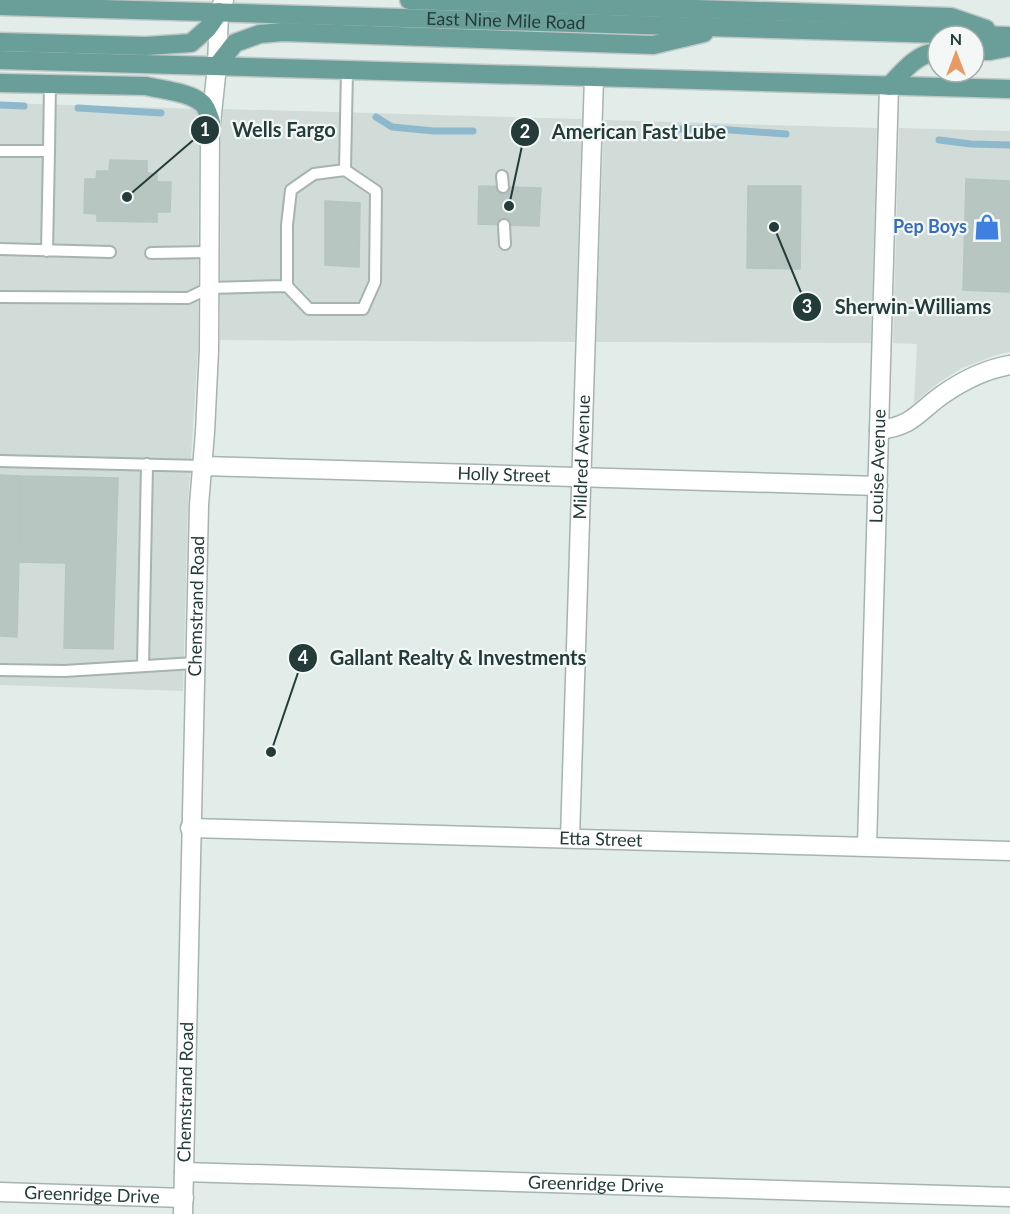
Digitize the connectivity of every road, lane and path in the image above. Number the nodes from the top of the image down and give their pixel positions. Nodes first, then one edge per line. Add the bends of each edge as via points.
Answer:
1 (409, 0) edge
2 (218, 4) edge
3 (0, 6) edge
4 (27, 7) junction
5 (620, 10) edge
6 (0, 15) edge
7 (414, 18) junction
8 (729, 27) junction
9 (1008, 40) edge
10 (0, 42) edge
11 (986, 51) edge
12 (926, 55) edge
13 (0, 60) edge
14 (217, 66) junction
15 (347, 70) junction
16 (594, 77) junction
17 (0, 83) edge
18 (50, 84) junction
19 (889, 86) junction
20 (1010, 89) edge
21 (211, 122) junction
22 (49, 151) junction
23 (0, 152) edge
24 (345, 170) junction
25 (504, 225) dead end
26 (505, 244) dead end
27 (0, 249) edge
28 (47, 251) junction
29 (110, 252) dead end
30 (209, 252) junction
31 (151, 253) dead end
32 (287, 286) junction
33 (209, 288) junction
34 (0, 297) edge
35 (1010, 365) edge
36 (879, 430) junction
37 (0, 461) edge
38 (147, 464) junction
39 (202, 466) junction
40 (581, 477) junction
41 (878, 486) junction
42 (195, 663) junction
43 (143, 666) junction
44 (0, 670) edge
45 (190, 828) junction
46 (570, 838) junction
47 (867, 846) junction
48 (1010, 851) edge
49 (184, 1172) junction
50 (0, 1192) edge
51 (1010, 1197) edge
52 (183, 1206) edge

1 - 5 main road
1 - 7 lane
2 - 4 main road, East Nine Mile Road
2 - 7 main road, East Nine Mile Road
2 - 10 main road via 207,29 191,43 146,46
2 - 14 street, Chemstrand Road
3 - 4 main road, East Nine Mile Road
4 - 6 main road
5 - 7 main road, East Nine Mile Road
5 - 8 main road, East Nine Mile Road
5 - 9 main road via 951,17
8 - 9 main road, East Nine Mile Road
8 - 14 main road via 652,45 283,32 260,34 235,43
9 - 11 main road
12 - 19 main road via 915,60
13 - 14 main road
14 - 15 main road
14 - 21 street, Chemstrand Road
15 - 16 main road
15 - 24 lane
16 - 19 main road
16 - 40 street, Mildred Avenue
17 - 18 main road
18 - 21 main road via 146,86 168,91 203,105
18 - 22 lane
19 - 20 main road
19 - 36 street, Louise Avenue
21 - 30 street, Chemstrand Road
22 - 23 lane
22 - 28 lane
24 - 32 lane via 314,174 291,190
24 - 32 lane via 376,191 375,282 363,309 309,309
25 - 26 lane
27 - 28 lane
28 - 29 lane
30 - 31 lane
30 - 33 street, Chemstrand Road
32 - 33 lane
33 - 34 lane via 188,298
33 - 39 street, Chemstrand Road
35 - 36 street via 967,380 910,422
36 - 41 street, Louise Avenue
37 - 38 lane
38 - 39 lane
38 - 43 lane
39 - 40 street, Holly Street
39 - 42 street, Chemstrand Road
40 - 41 street, Holly Street
40 - 46 street, Mildred Avenue
41 - 47 street, Louise Avenue
42 - 43 lane
42 - 45 street, Chemstrand Road
43 - 44 lane
45 - 46 street, Etta Street
45 - 49 street, Chemstrand Road
46 - 47 street, Etta Street
47 - 48 street, Etta Street
49 - 51 street, Greenridge Drive
49 - 52 street, Chemstrand Road
50 - 52 street, Greenridge Drive

